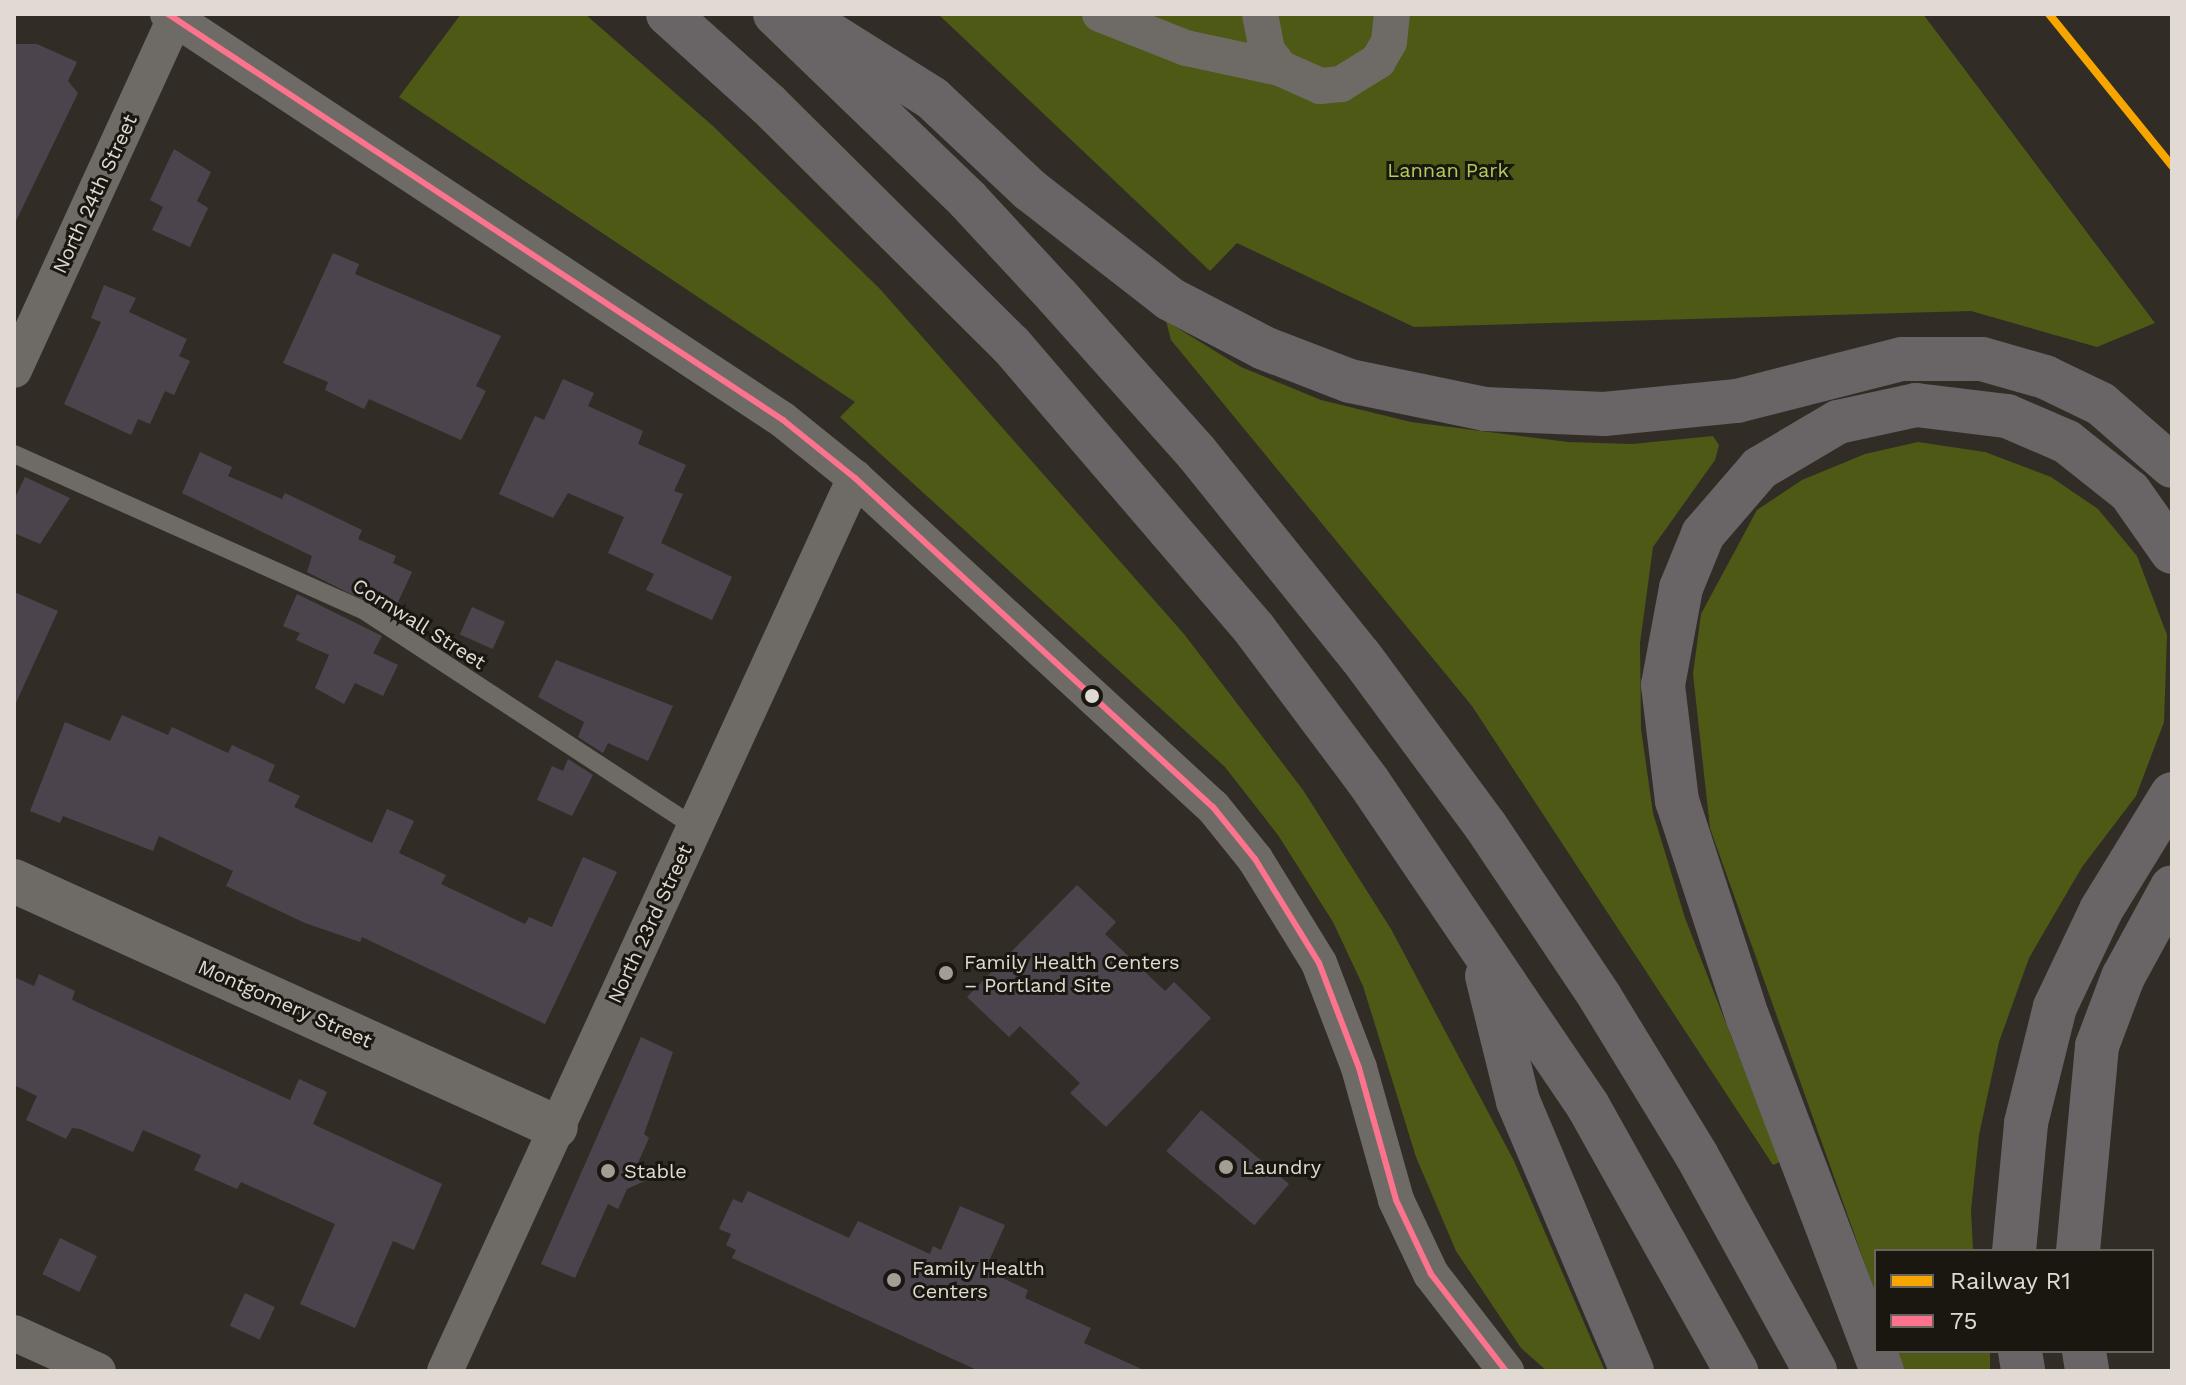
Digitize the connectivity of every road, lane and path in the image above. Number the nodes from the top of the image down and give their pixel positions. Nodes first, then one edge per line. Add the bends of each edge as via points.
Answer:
1 (668, 14) edge
2 (775, 14) edge
3 (798, 14) edge
4 (1100, 14) edge
5 (1260, 14) edge
6 (1392, 14) edge
7 (172, 16) edge
8 (1280, 68) junction
9 (14, 370) edge
10 (14, 454) edge
11 (2172, 466) edge
12 (855, 478) junction
13 (2172, 552) edge
14 (2172, 794) edge
15 (694, 827) junction
16 (14, 881) edge
17 (2172, 887) edge
18 (1481, 950) junction
19 (556, 1127) junction
20 (2014, 1249) edge
21 (2078, 1249) edge
22 (14, 1333) edge
23 (1874, 1351) edge
24 (1485, 1363) edge
25 (98, 1371) edge
26 (445, 1371) edge
27 (1632, 1371) edge
28 (1736, 1371) edge
29 (1815, 1371) edge

1 - 18 highway via 768,104 1011,345 1167,524 1255,630 1368,781
2 - 29 highway via 937,169 1057,296 1196,452 1361,657 1478,814 1600,997 1697,1156
3 - 11 highway via 932,98 1065,219 1170,299 1264,348 1350,381 1485,409 1604,414 1737,401 1902,359 1982,359 2045,377 2101,404
4 - 8 street via 1186,48
5 - 8 street via 1267,50
6 - 8 street via 1389,42 1361,76 1320,86
7 - 9 street, North 24th Street
7 - 12 street via 783,420
10 - 15 lane, Cornwall Street via 363,610
12 - 15 street, North 23rd Street
12 - 24 street via 1213,807 1255,859 1319,963 1359,1068 1396,1200 1431,1274
13 - 23 highway via 2130,492 2067,442 2007,416 1916,405 1838,422 1760,468 1703,534 1681,588 1666,646 1663,685 1680,814 1748,1019
14 - 20 highway via 2101,910 2055,1007 2026,1123
15 - 19 street, North 23rd Street
16 - 19 street, Montgomery Street
17 - 21 highway via 2123,977 2097,1046
18 - 27 highway via 1518,1101
18 - 28 highway via 1588,1106
19 - 26 street, North 23rd Street
22 - 25 street

